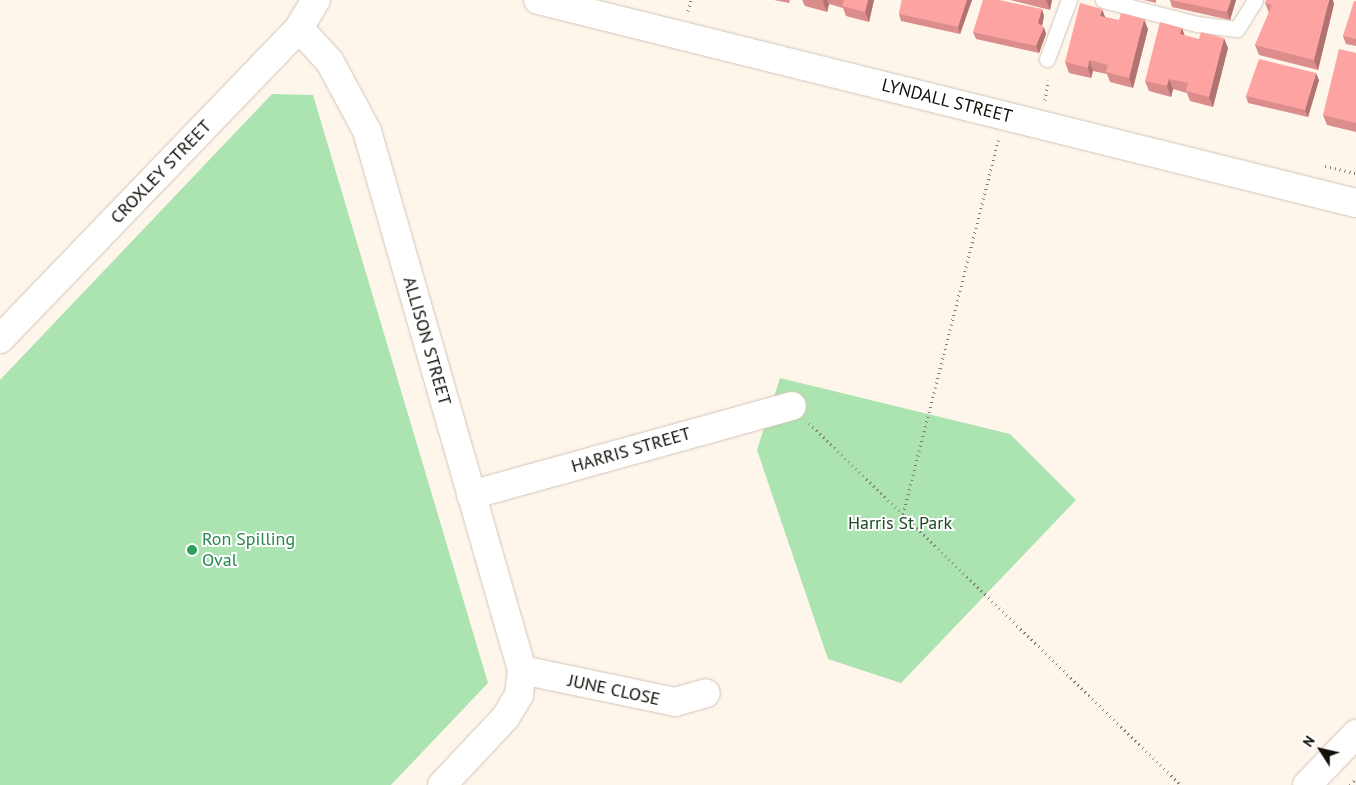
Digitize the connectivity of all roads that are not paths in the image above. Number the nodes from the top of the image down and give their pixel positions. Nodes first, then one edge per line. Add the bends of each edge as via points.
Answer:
1 (316, 0) edge
2 (538, 0) edge
3 (1069, 0) edge
4 (1103, 0) edge
5 (1255, 0) edge
6 (299, 28) junction
7 (1048, 59) road end
8 (1356, 203) edge
9 (0, 340) edge
10 (792, 406) road end
11 (471, 495) junction
12 (522, 670) junction
13 (706, 693) dead end
14 (1356, 734) edge
15 (442, 785) edge
16 (1307, 785) edge

1 - 6 street, CROXLEY STREET
2 - 8 street, LYNDALL STREET
3 - 7 lane
4 - 5 lane via 1197,24 1237,29
6 - 9 street, CROXLEY STREET
6 - 11 street, ALLISON STREET via 330,62 367,131
10 - 11 street, HARRIS STREET
11 - 12 street, ALLISON STREET
12 - 13 street, JUNE CLOSE via 675,702
12 - 15 street via 519,695 505,718
14 - 16 street

